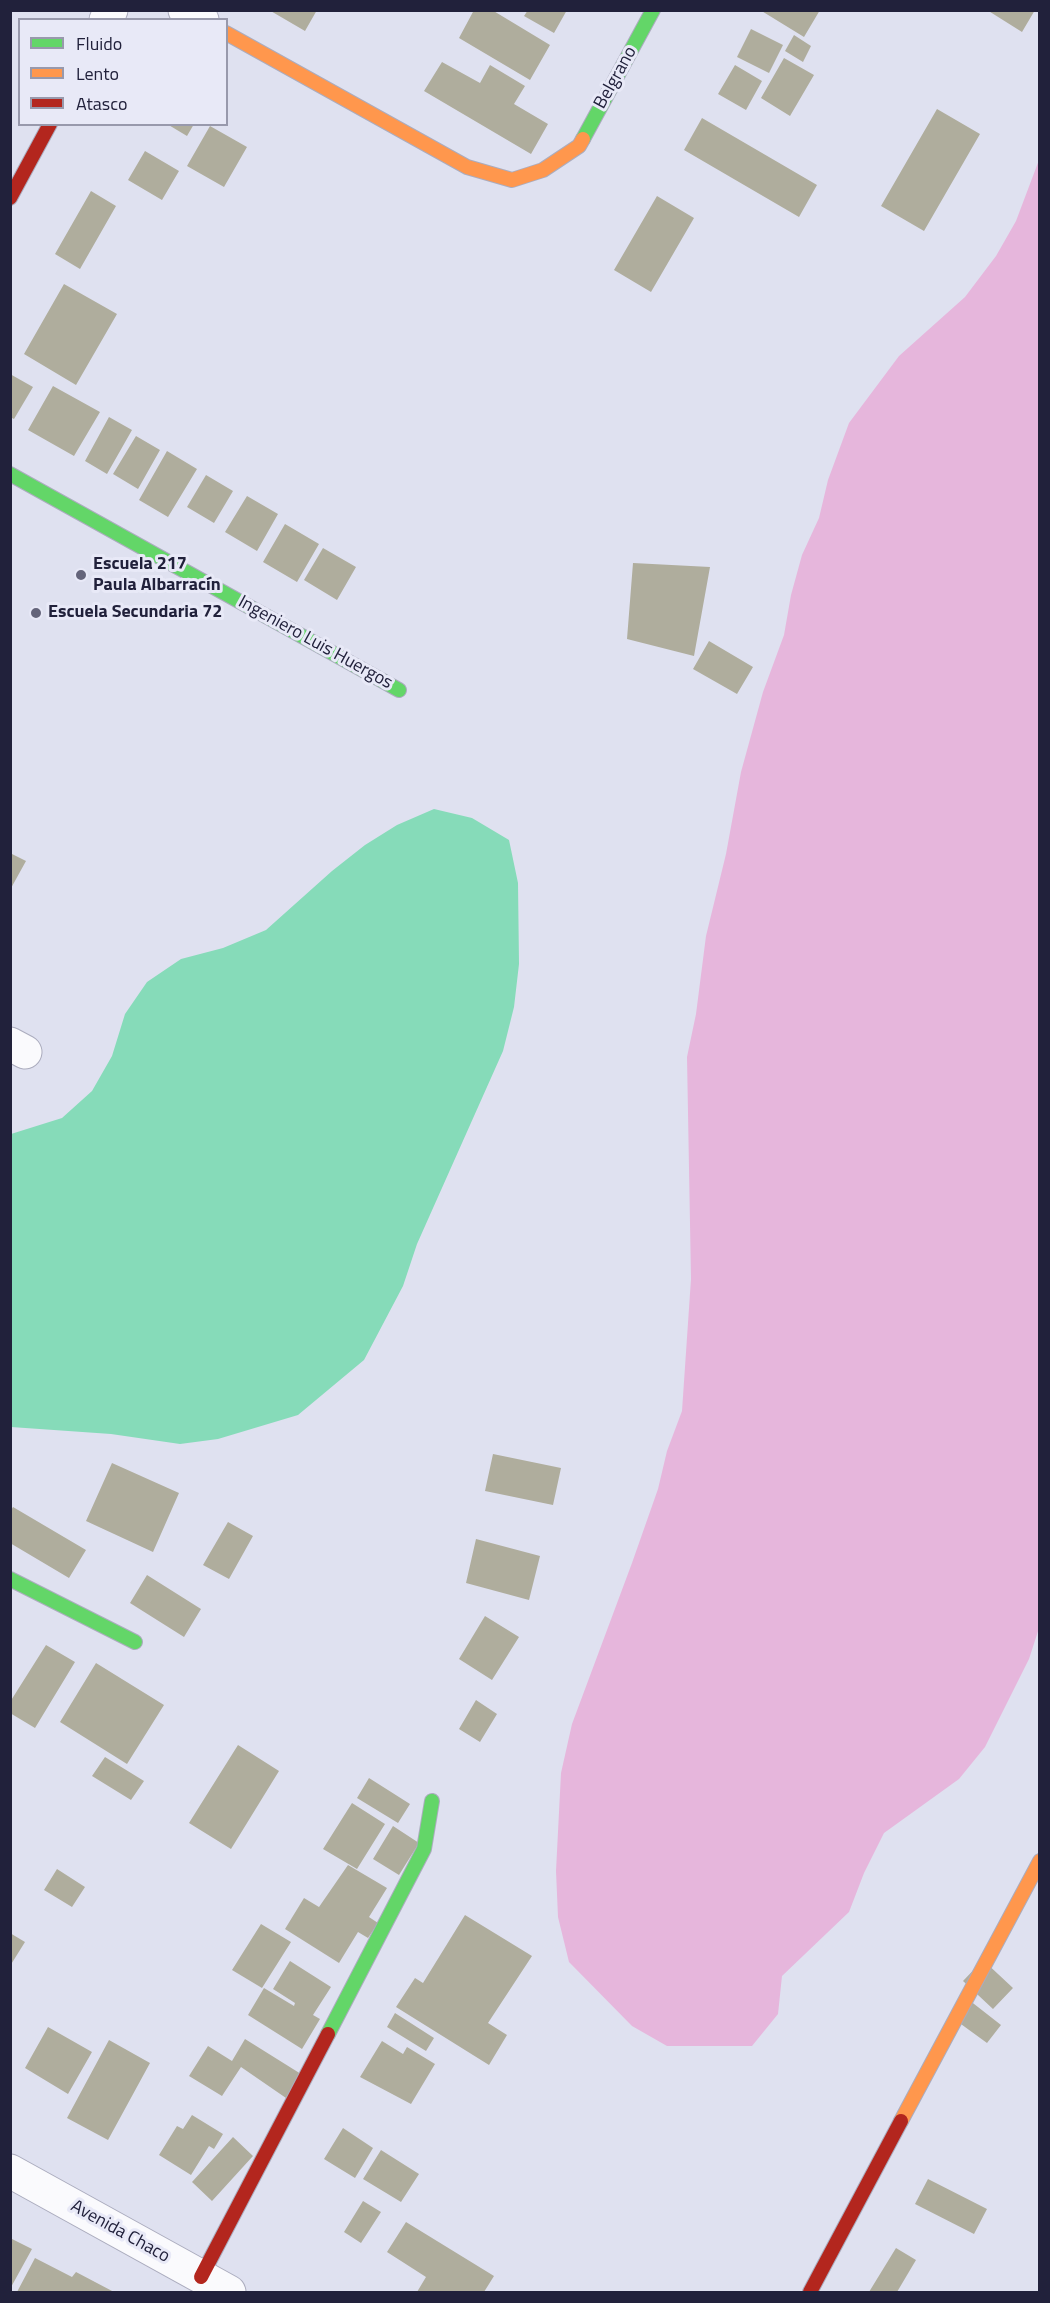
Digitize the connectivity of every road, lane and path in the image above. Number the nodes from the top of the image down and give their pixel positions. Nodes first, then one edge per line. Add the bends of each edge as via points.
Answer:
1 (185, 10) edge
2 (653, 10) edge
3 (199, 18) edge
4 (228, 34) edge
5 (49, 126) edge
6 (10, 198) edge
7 (10, 474) edge
8 (399, 690) dead end
9 (10, 1579) edge
10 (135, 1642) dead end
11 (432, 1801) dead end
12 (1040, 1861) edge
13 (10, 2171) edge
14 (215, 2285) edge
15 (810, 2292) edge

1 - 3 street
2 - 4 street, Belgrano via 579,146 543,170 512,180 467,167
5 - 6 street
7 - 8 street, Ingeniero Luis Huergos
9 - 10 street
11 - 14 street via 424,1849
12 - 15 street
13 - 14 street, Avenida Chaco

